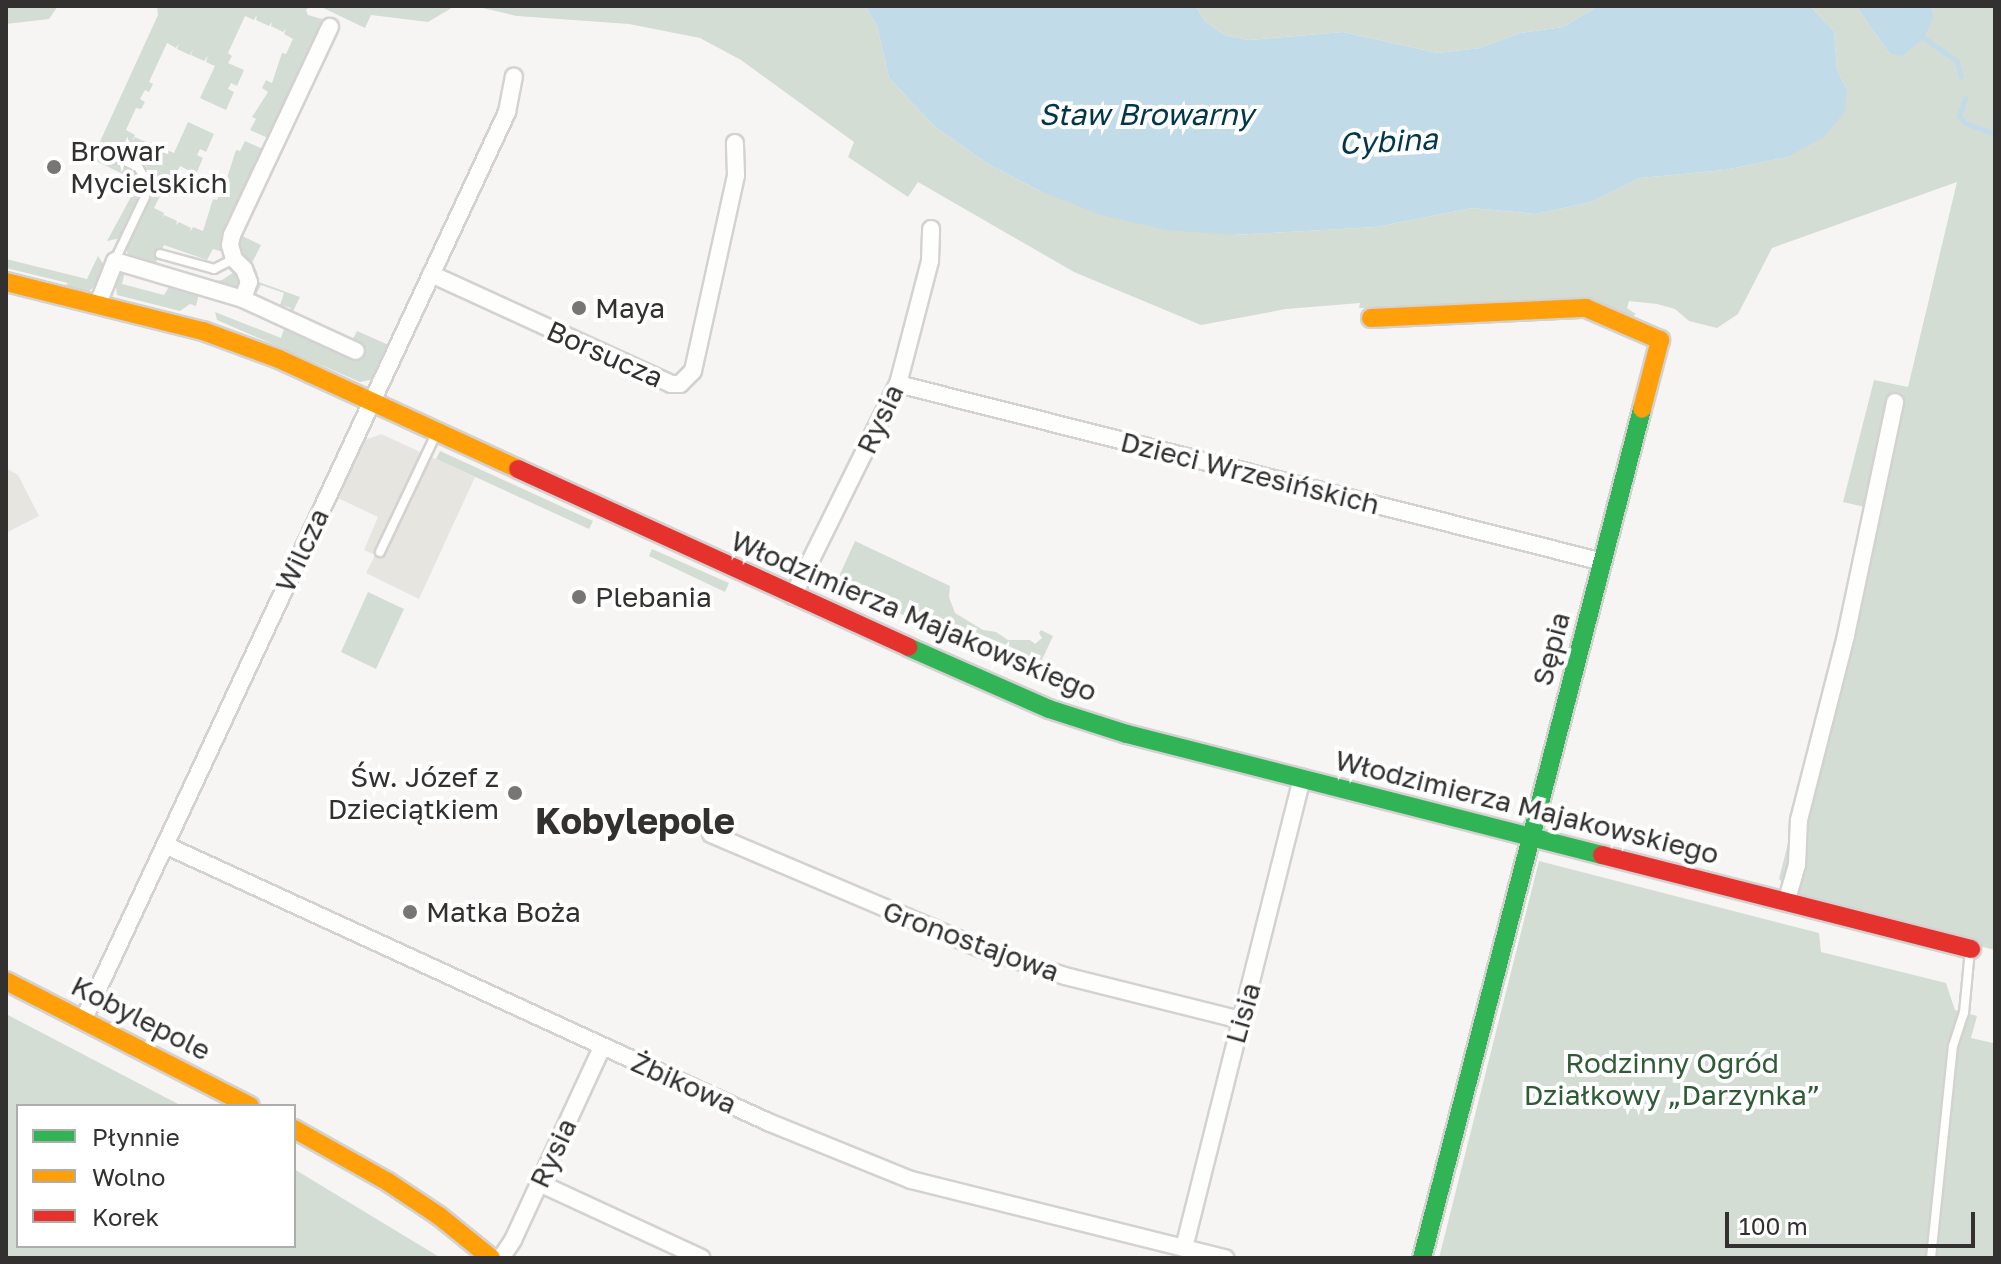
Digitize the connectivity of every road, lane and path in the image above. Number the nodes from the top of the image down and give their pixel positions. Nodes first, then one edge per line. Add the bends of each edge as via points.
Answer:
1 (330, 27) dead end
2 (514, 77) dead end
3 (735, 143) dead end
4 (110, 154) dead end
5 (931, 229) dead end
6 (160, 254) dead end
7 (234, 259) junction
8 (115, 261) junction
9 (431, 274) junction
10 (6, 282) edge
11 (243, 299) junction
12 (98, 304) junction
13 (1371, 318) dead end
14 (356, 351) dead end
15 (898, 384) junction
16 (371, 402) junction
17 (1895, 402) dead end
18 (436, 433) junction
19 (380, 552) dead end
20 (1603, 562) junction
21 (793, 596) junction
22 (1302, 778) junction
23 (711, 834) dead end
24 (1532, 837) junction
25 (165, 845) junction
26 (1786, 903) junction
27 (1971, 949) joint
28 (6, 981) edge
29 (1240, 1020) junction
30 (83, 1021) junction
31 (602, 1047) junction
32 (246, 1104) edge
33 (296, 1130) edge
34 (539, 1183) junction
35 (1184, 1248) junction
36 (491, 1258) edge
37 (501, 1258) edge
38 (701, 1258) edge
39 (1225, 1258) edge
40 (1422, 1258) edge
41 (1931, 1258) edge

1 - 7 street via 232,235
2 - 9 street, Wilcza via 507,112
3 - 9 street, Borsucza via 736,175 696,357 688,380 680,384
4 - 8 lane via 138,167 147,182
5 - 15 street, Rysia via 930,261
6 - 7 lane via 214,269
7 - 11 street via 249,282
8 - 11 street
8 - 12 street
9 - 16 street, Wilcza
10 - 12 street, Włodzimierza Majakowskiego
11 - 14 street
12 - 16 street, Włodzimierza Majakowskiego via 237,343
13 - 20 street, Sępia via 1586,308 1660,340
15 - 20 street, Dzieci Wrzesińskich
15 - 21 street, Rysia
16 - 18 street, Włodzimierza Majakowskiego
16 - 25 street, Wilcza
17 - 26 street via 1846,635 1799,820 1797,865
18 - 19 lane
18 - 21 street, Włodzimierza Majakowskiego
20 - 24 street, Sępia
21 - 22 street, Włodzimierza Majakowskiego via 1049,709
22 - 24 street, Włodzimierza Majakowskiego
22 - 29 street, Lisia
23 - 29 street, Gronostajowa via 979,948 1065,976
24 - 26 street, Włodzimierza Majakowskiego
24 - 40 street, Sępia
25 - 30 street, Wilcza
25 - 31 street, Żbikowa
26 - 27 street, Włodzimierza Majakowskiego
27 - 41 lane via 1964,1013 1953,1046
28 - 30 street, Kobylepole
29 - 35 street, Lisia
30 - 32 street, Kobylepole
31 - 34 street, Rysia
31 - 35 street, Żbikowa via 911,1180
33 - 36 street via 388,1182
34 - 37 street, Rysia
34 - 38 street
35 - 39 street, Żbikowa

